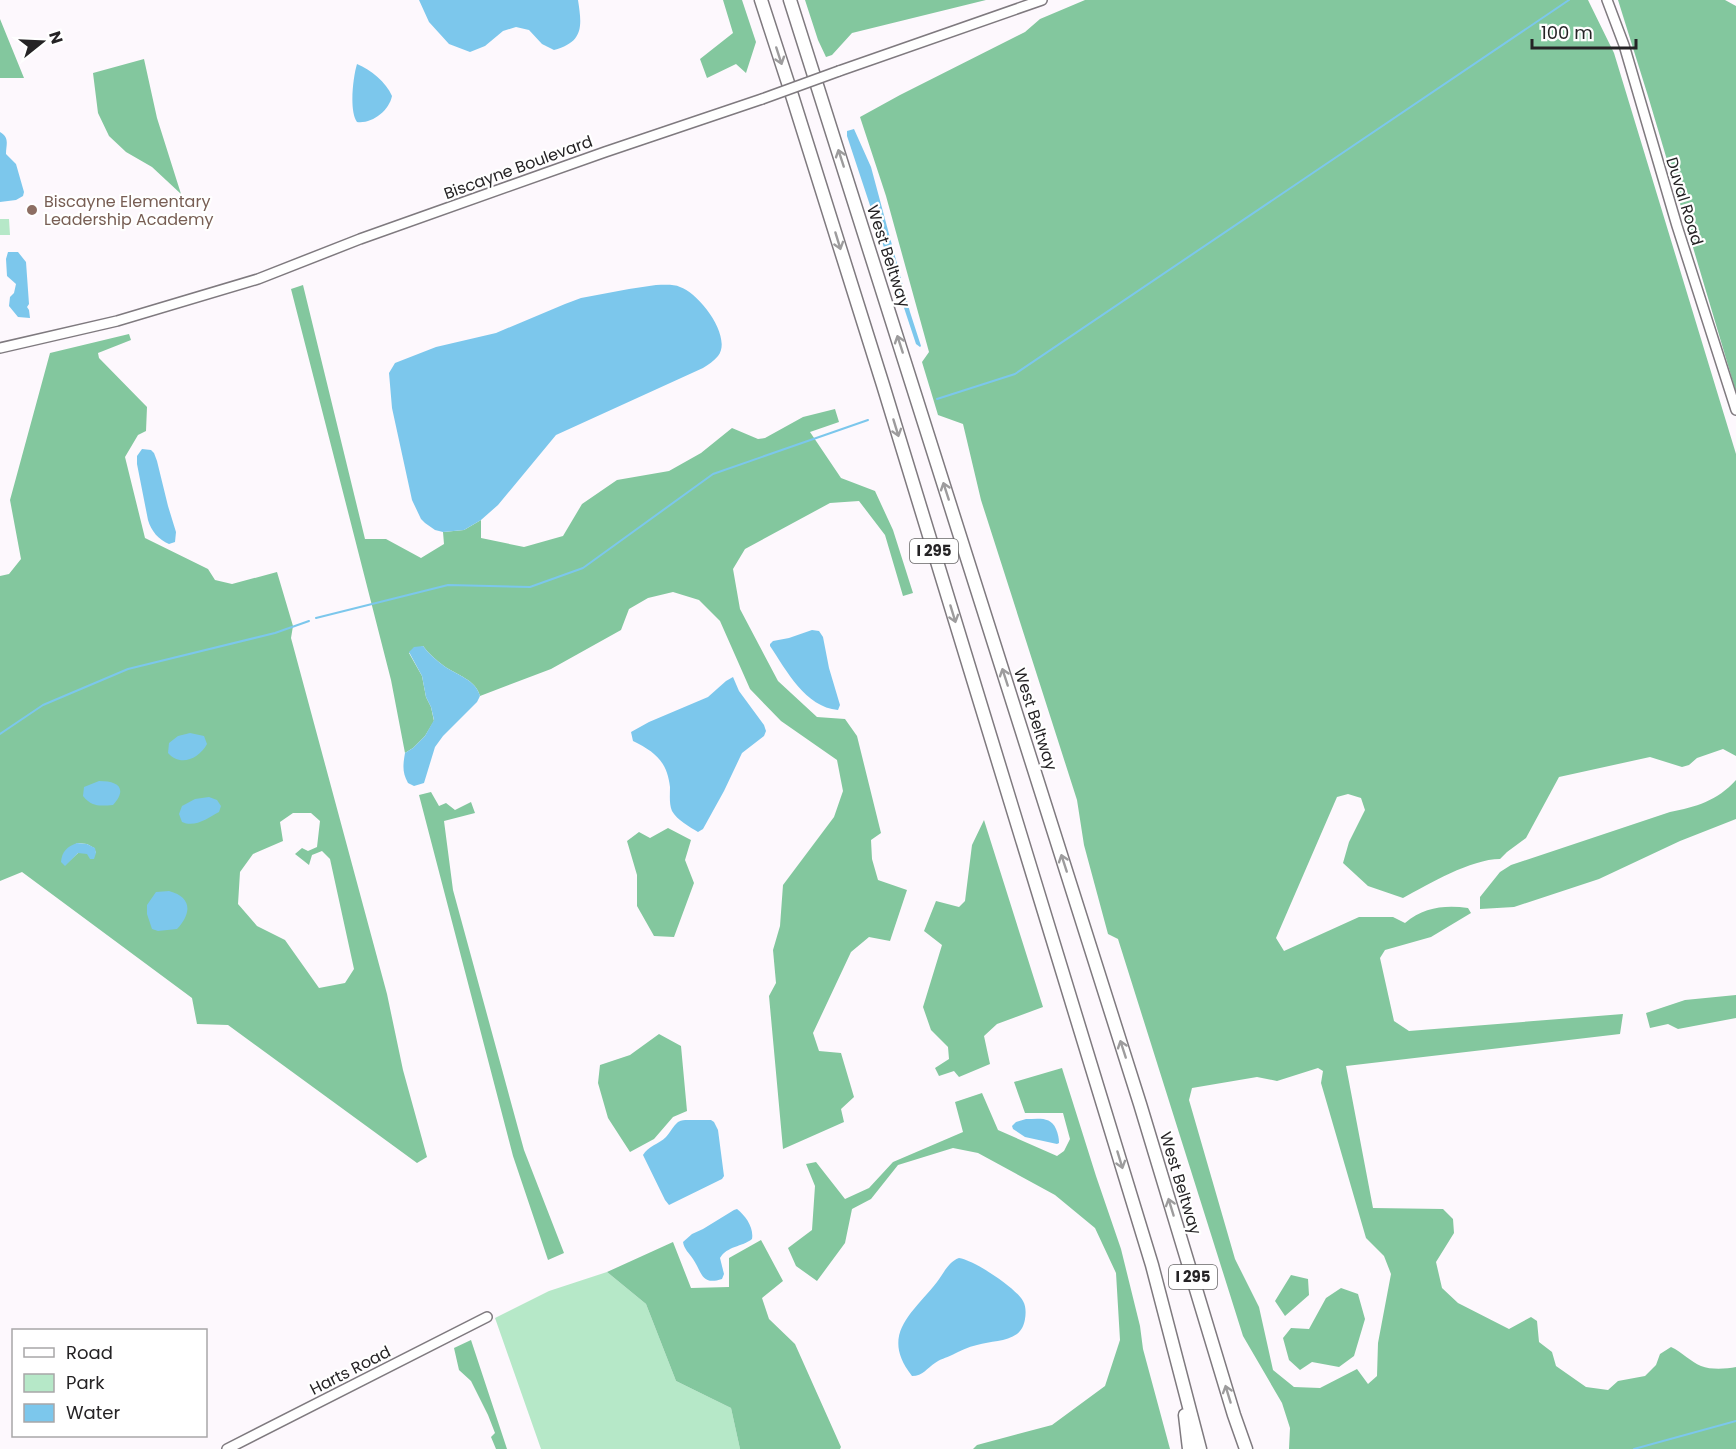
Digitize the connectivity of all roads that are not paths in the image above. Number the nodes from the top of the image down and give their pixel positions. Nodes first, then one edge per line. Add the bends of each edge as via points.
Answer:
1 (761, 0) edge
2 (790, 0) edge
3 (1042, 0) edge
4 (1607, 0) edge
5 (0, 348) edge
6 (1736, 410) edge
7 (1152, 1264) junction
8 (487, 1317) dead end
9 (227, 1449) edge
10 (1189, 1449) edge
11 (1200, 1449) edge
12 (1246, 1449) edge

1 -> 7 highway, I 295
12 -> 2 highway, West Beltway / I 295
3 - 5 street, Biscayne Boulevard, bridge via 377,233 269,275 117,321
4 - 6 street, Duval Road
7 - 10 highway
7 - 11 highway, I 295
8 - 9 street, Harts Road

